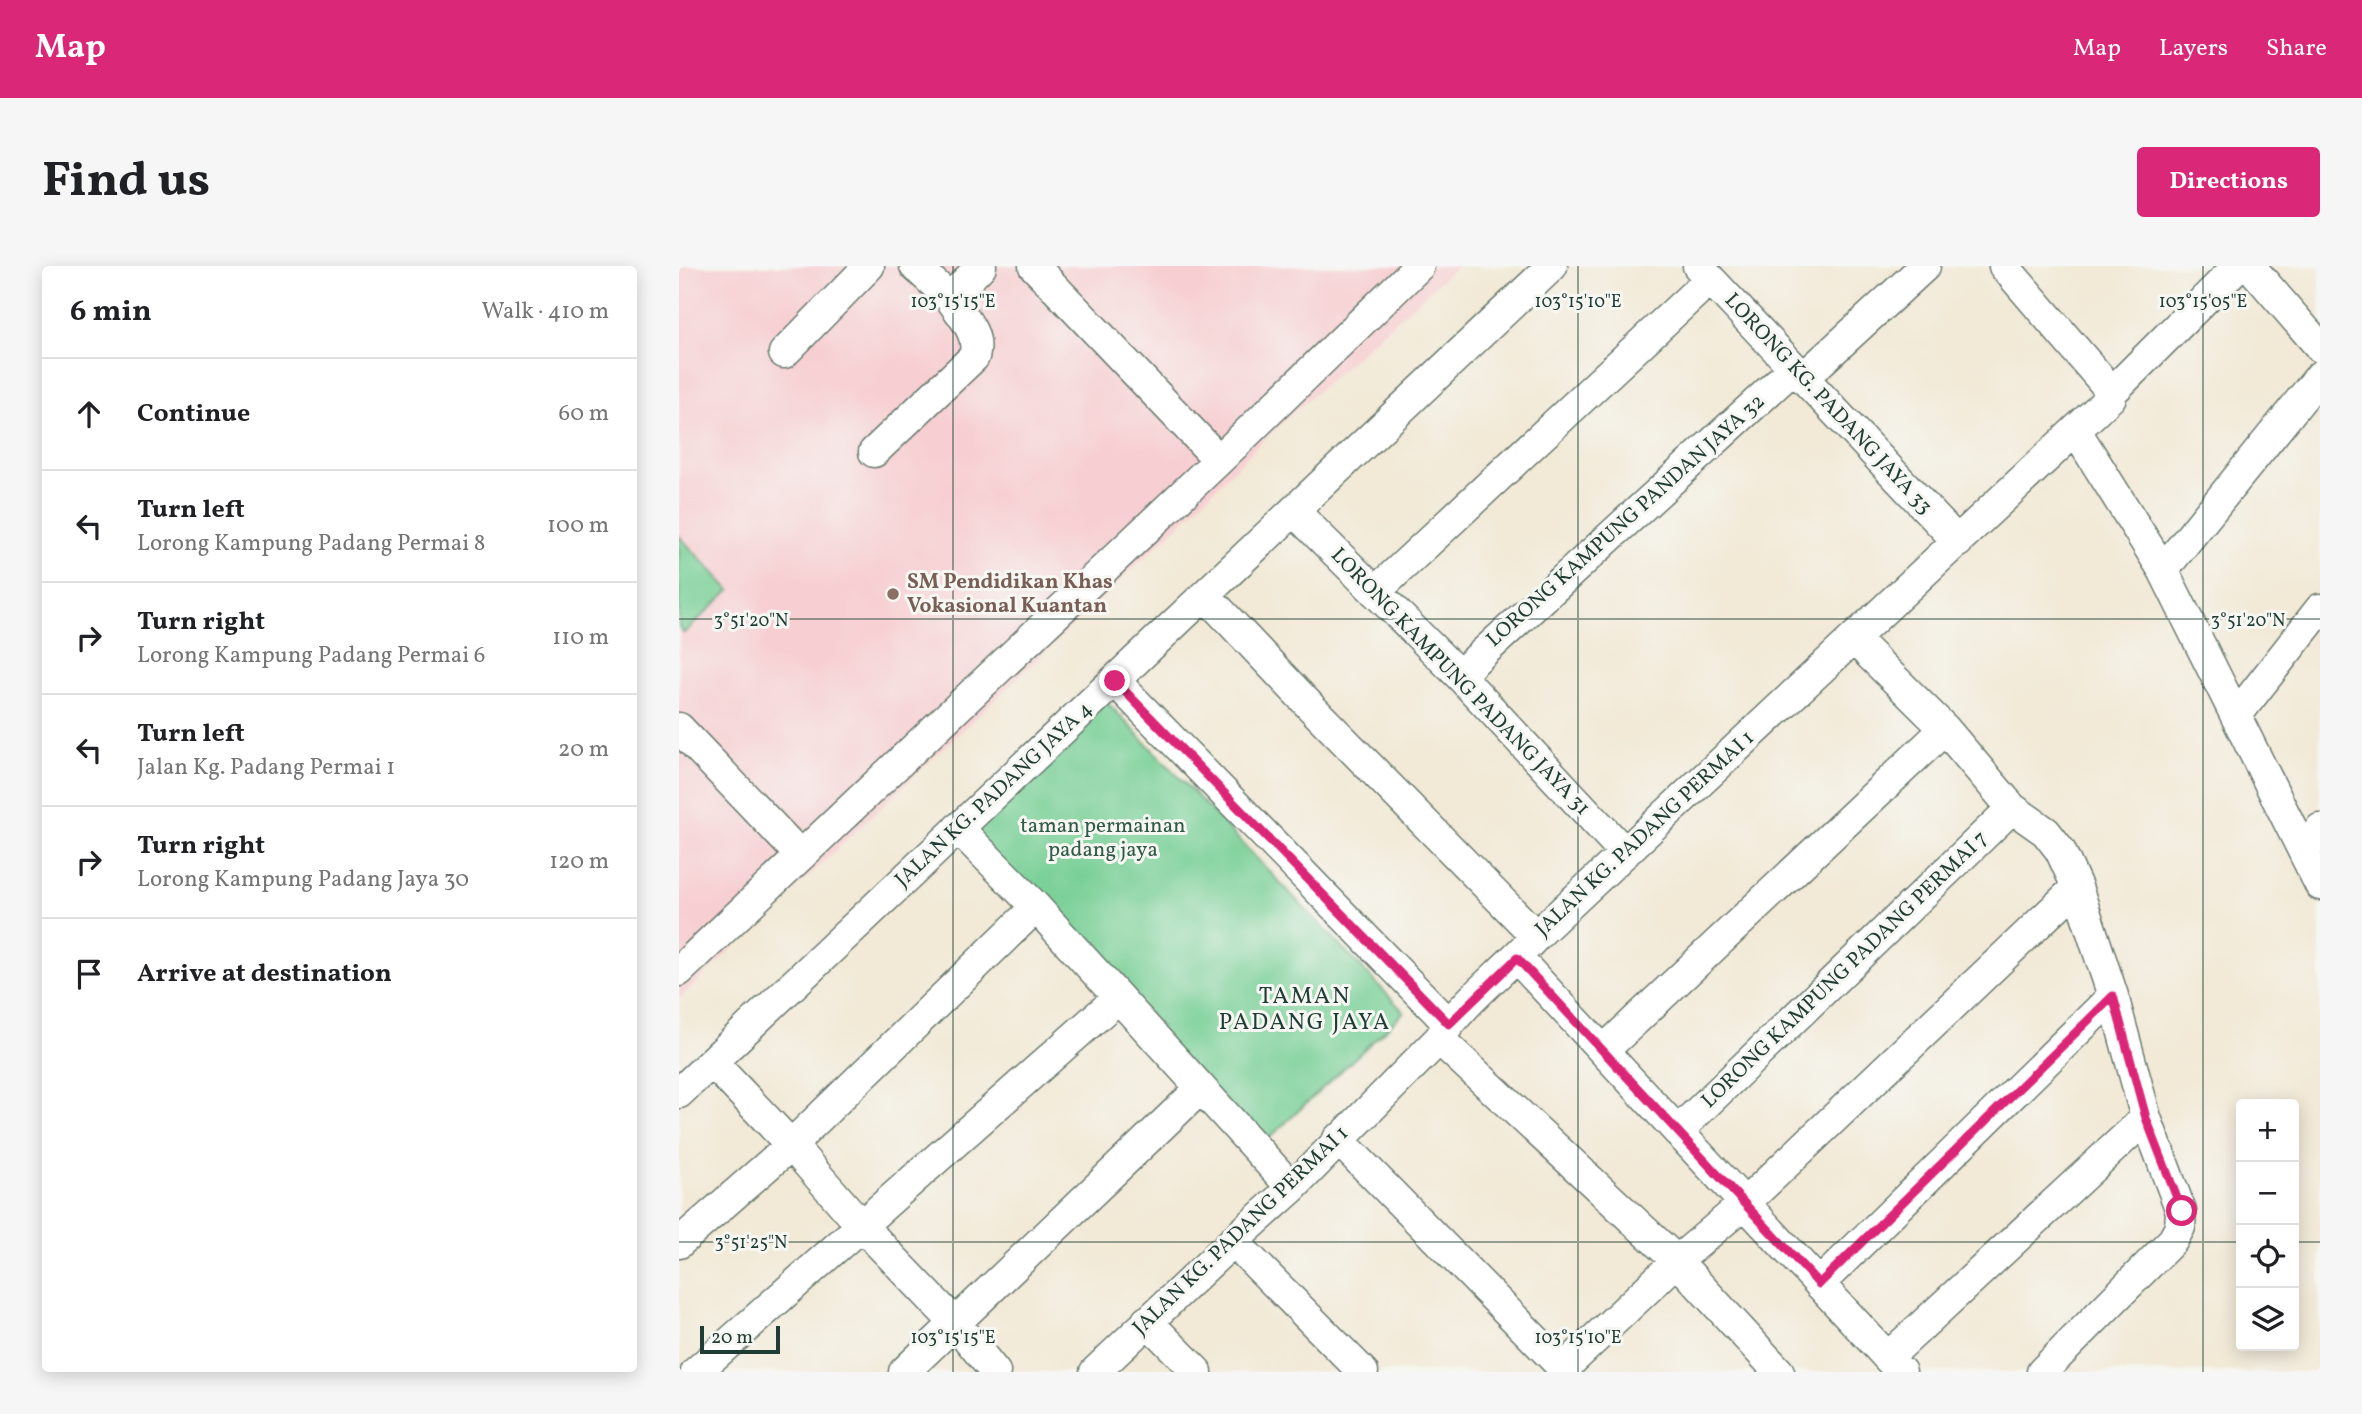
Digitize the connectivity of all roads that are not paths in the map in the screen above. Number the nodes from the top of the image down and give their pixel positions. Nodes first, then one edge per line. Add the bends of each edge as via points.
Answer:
1 (869, 266) edge
2 (915, 266) edge
3 (981, 266) edge
4 (1034, 266) edge
5 (1419, 266) edge
6 (1552, 266) edge
7 (1925, 266) edge
8 (2004, 266) edge
9 (2238, 266) edge
10 (2250, 266) edge
11 (1704, 272) edge
12 (950, 298) junction
13 (2320, 347) edge
14 (784, 354) dead end
15 (1798, 373) junction
16 (2320, 376) edge
17 (2112, 392) junction
18 (2076, 430) junction
19 (874, 452) dead end
20 (1219, 460) junction
21 (1294, 511) junction
22 (1958, 542) junction
23 (2163, 570) junction
24 (1375, 592) junction
25 (1205, 594) junction
26 (2320, 609) edge
27 (1854, 639) junction
28 (1459, 675) junction
29 (1115, 681) junction
30 (2236, 716) junction
31 (679, 728) edge
32 (1945, 729) junction
33 (2012, 808) junction
34 (958, 828) junction
35 (2312, 841) edge
36 (1625, 853) junction
37 (800, 855) junction
38 (2320, 885) edge
39 (2077, 887) junction
40 (1036, 907) junction
41 (1526, 947) junction
42 (679, 971) edge
43 (2113, 996) junction
44 (1118, 998) junction
45 (1444, 1032) junction
46 (1603, 1051) junction
47 (712, 1062) junction
48 (1200, 1089) junction
49 (679, 1093) edge
50 (2146, 1118) junction
51 (1678, 1131) junction
52 (1338, 1139) junction
53 (791, 1145) junction
54 (1292, 1188) junction
55 (1745, 1203) junction
56 (861, 1225) junction
57 (1233, 1241) junction
58 (679, 1243) edge
59 (1677, 1261) junction
60 (1819, 1284) junction
61 (1147, 1321) junction
62 (956, 1324) junction
63 (1894, 1365) edge
64 (1565, 1370) edge
65 (696, 1372) edge
66 (905, 1372) edge
67 (995, 1372) edge
68 (1095, 1372) edge
69 (1197, 1372) edge
70 (1363, 1372) edge
71 (1779, 1372) edge
72 (2042, 1372) edge

1 - 14 street
2 - 12 street
3 - 12 street
4 - 20 street
5 - 20 street
6 - 21 street, JALAN KG. PADANG JAYA 4
7 - 15 street, LORONG KAMPUNG PANDAN JAYA 32
8 - 17 street
9 - 17 street, JALAN KG. PADANG PERMAI 1
10 - 13 street
11 - 15 street, LORONG KG. PADANG JAYA 33
11 - 24 street
12 - 19 street via 974,333 974,357
15 - 22 street, LORONG KG. PADANG JAYA 33
15 - 28 street, LORONG KAMPUNG PANDAN JAYA 32
16 - 23 street
17 - 18 street, JALAN KG. PADANG PERMAI 1
18 - 22 street, JALAN KG. PADANG PERMAI 1
18 - 23 street
20 - 37 street
21 - 24 street, LORONG KAMPUNG PADANG JAYA 31
21 - 25 street, JALAN KG. PADANG JAYA 4
22 - 27 street, JALAN KG. PADANG PERMAI 1
23 - 30 street
24 - 28 street, LORONG KAMPUNG PADANG JAYA 31
25 - 29 street, JALAN KG. PADANG JAYA 4
25 - 41 street
26 - 30 street
27 - 32 street
27 - 36 street, JALAN KG. PADANG PERMAI 1
28 - 36 street, LORONG KAMPUNG PADANG JAYA 31
29 - 34 street, JALAN KG. PADANG JAYA 4
29 - 45 street
30 - 35 street
31 - 37 street
32 - 33 street
32 - 46 street
33 - 39 street via 2046,832
33 - 51 street, LORONG KAMPUNG PADANG PERMAI 7
34 - 40 street
34 - 47 street, JALAN KG. PADANG JAYA 4
35 - 38 street
36 - 41 street, JALAN KG. PADANG PERMAI 1
37 - 42 street
39 - 43 street
39 - 55 street
40 - 44 street
40 - 53 street
41 - 45 street, JALAN KG. PADANG PERMAI 1
41 - 46 street
43 - 50 street
43 - 60 street
44 - 48 street
44 - 56 street
45 - 52 street, JALAN KG. PADANG PERMAI 1
45 - 59 street
46 - 51 street
47 - 49 street, JALAN KG. PADANG JAYA 4
47 - 53 street
48 - 54 street
48 - 62 street
50 - 63 street
50 - 72 street via 2182,1211 2180,1227 2173,1240
51 - 55 street
52 - 54 street, JALAN KG. PADANG PERMAI 1
52 - 64 street
53 - 56 street
53 - 58 street
54 - 57 street, JALAN KG. PADANG PERMAI 1
55 - 59 street
55 - 60 street
56 - 62 street
56 - 65 street
57 - 61 street, JALAN KG. PADANG PERMAI 1
57 - 70 street
59 - 64 street
59 - 71 street
60 - 63 street
61 - 68 street, JALAN KG. PADANG PERMAI 1
61 - 69 street
62 - 66 street
62 - 67 street

